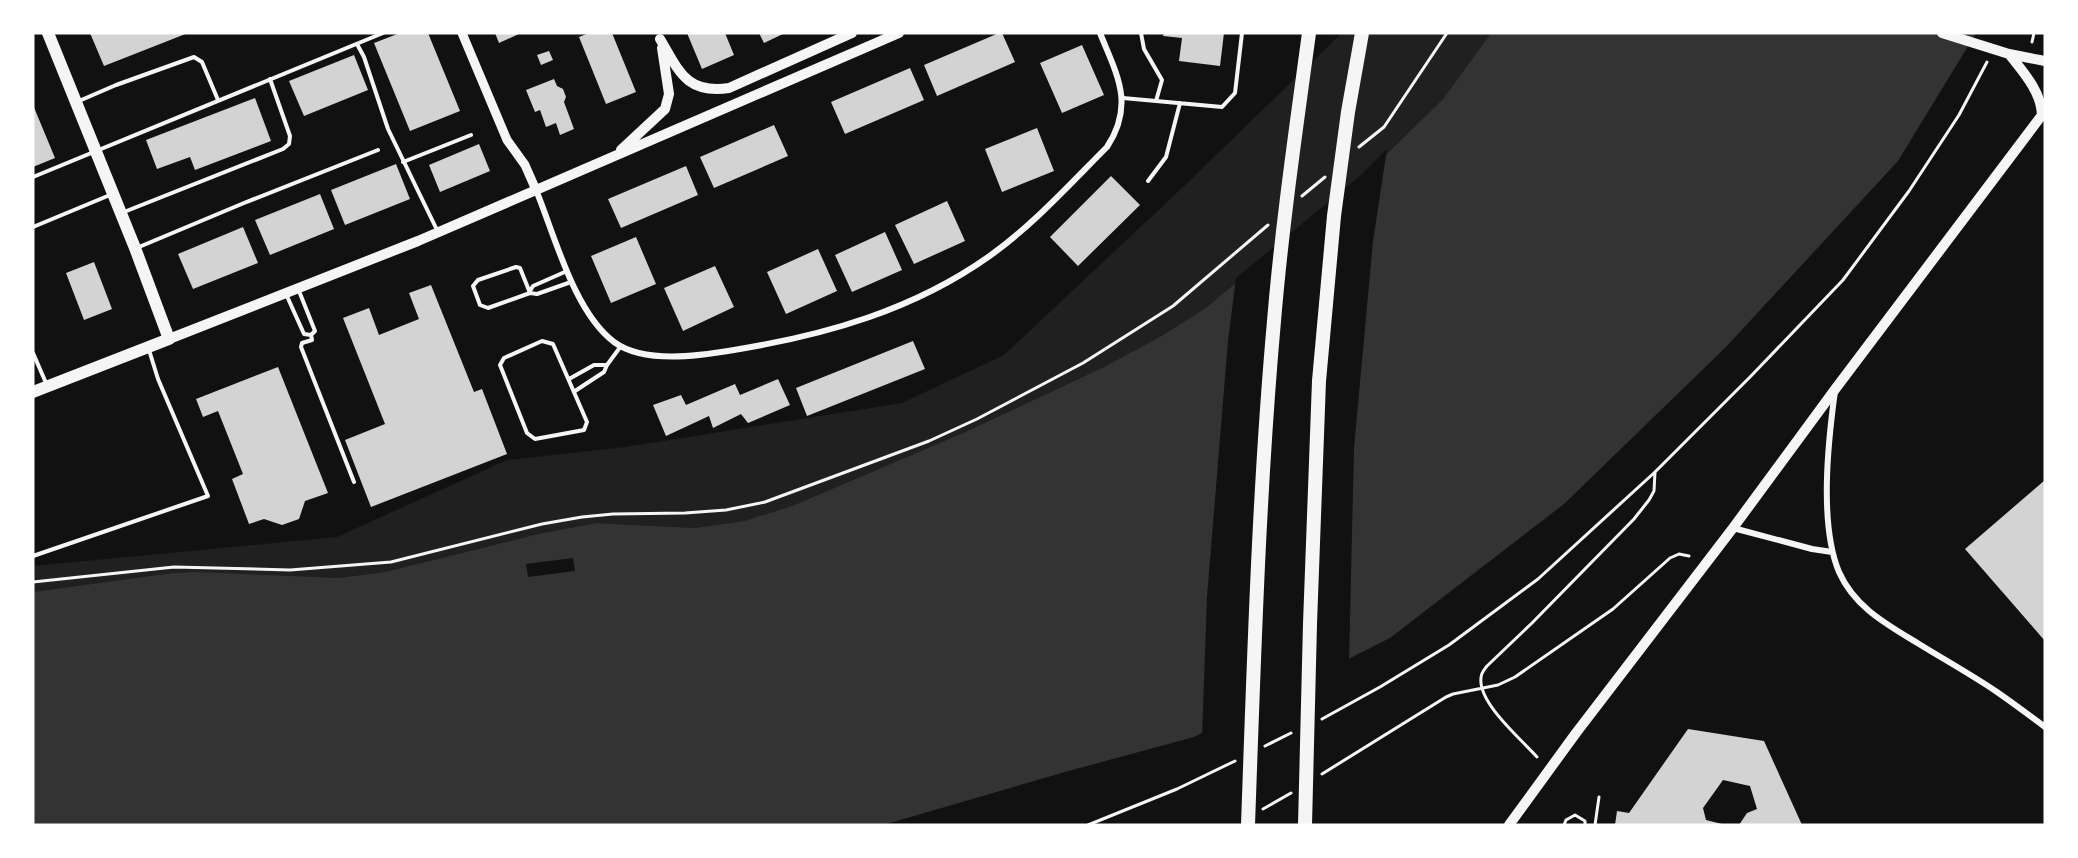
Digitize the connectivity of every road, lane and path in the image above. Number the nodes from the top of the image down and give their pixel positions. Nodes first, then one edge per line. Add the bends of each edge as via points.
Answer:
1 (48, 33) edge
2 (383, 33) edge
3 (462, 33) edge
4 (852, 33) edge
5 (899, 33) edge
6 (1100, 33) edge
7 (1141, 33) edge
8 (1242, 33) edge
9 (1310, 33) edge
10 (1362, 33) edge
11 (1447, 33) edge
12 (1942, 33) edge
13 (2034, 33) edge
14 (658, 36) edge
15 (2032, 42) dead end
16 (357, 44) junction
17 (1992, 54) dead end
18 (2009, 54) junction
19 (2045, 61) edge
20 (270, 79) junction
21 (1123, 98) junction
22 (218, 100) junction
23 (1156, 101) junction
24 (76, 102) junction
25 (1180, 103) junction
26 (2044, 116) edge
27 (471, 135) dead end
28 (1358, 149) dead end
29 (378, 150) dead end
30 (96, 151) junction
31 (614, 157) junction
32 (403, 162) junction
33 (1331, 171) dead end
34 (33, 177) edge
35 (1148, 181) dead end
36 (536, 190) junction
37 (113, 194) junction
38 (1296, 201) dead end
39 (121, 214) junction
40 (1270, 224) dead end
41 (33, 226) edge
42 (438, 232) junction
43 (135, 248) junction
44 (568, 270) junction
45 (572, 281) junction
46 (298, 288) junction
47 (285, 293) junction
48 (530, 293) junction
49 (311, 335) junction
50 (169, 339) junction
51 (148, 347) junction
52 (623, 347) junction
53 (33, 353) edge
54 (607, 365) junction
55 (569, 379) junction
56 (48, 386) junction
57 (1836, 388) junction
58 (575, 391) junction
59 (33, 392) edge
60 (1655, 472) junction
61 (354, 482) dead end
62 (1733, 528) junction
63 (1832, 552) junction
64 (33, 556) edge
65 (1689, 556) dead end
66 (33, 582) edge
67 (1482, 688) junction
68 (1318, 720) dead end
69 (2045, 727) edge
70 (1298, 730) dead end
71 (1258, 750) dead end
72 (1537, 757) dead end
73 (1238, 760) dead end
74 (1313, 780) dead end
75 (1294, 791) dead end
76 (1599, 797) dead end
77 (1252, 819) edge
78 (1088, 825) edge
79 (1305, 825) edge
80 (1509, 825) edge
81 (1564, 825) edge
82 (1586, 825) edge
83 (1595, 825) edge

1 - 24 main road
2 - 16 lane
3 - 36 street via 507,140 525,165
4 - 14 main road via 729,88 714,90 687,81
5 - 31 main road
6 - 21 street
7 - 23 lane via 1144,49 1162,80
8 - 25 lane via 1235,93 1222,107
9 - 77 highway via 1274,320 1258,542
10 - 79 highway via 1334,216 1319,381
11 - 28 path via 1384,127
12 - 18 main road
13 - 15 path
14 - 31 main road via 669,94 665,109
16 - 20 lane
16 - 32 lane
17 - 60 path via 1953,125 1843,280
18 - 19 main road
18 - 26 main road via 2033,86
20 - 22 lane
20 - 39 lane via 290,136 289,144
21 - 23 lane
21 - 52 street via 1121,120 1107,147 1030,223 978,264 920,297 885,313 827,331 701,356 677,357
22 - 24 lane via 202,62 194,57
22 - 30 lane
23 - 25 lane
24 - 30 main road
25 - 35 lane via 1166,157
26 - 57 main road
27 - 32 lane
29 - 43 lane
30 - 34 lane
30 - 37 main road
31 - 36 main road
32 - 42 lane
33 - 38 path
36 - 42 main road
36 - 44 street
37 - 39 main road
37 - 41 lane
39 - 43 main road
40 - 66 path via 1173,306 1083,363 929,441 765,502 726,510 582,517 391,562 290,570 174,567
42 - 46 main road
43 - 50 main road
44 - 45 street
44 - 48 lane via 533,286
45 - 48 lane
45 - 52 street via 596,325
46 - 47 main road
46 - 49 lane via 315,331
47 - 49 lane via 304,334
47 - 50 main road
48 - 48 lane via 484,308 473,286 478,280 516,267 520,268
49 - 61 lane via 312,339 301,347
50 - 51 main road
51 - 56 main road
51 - 64 lane via 208,496
52 - 54 lane
53 - 56 lane
54 - 55 lane via 594,365
54 - 58 lane via 604,372
55 - 58 lane
55 - 58 lane via 553,344 543,341 504,358 501,365 527,434 536,439 584,430 587,422
56 - 59 main road
57 - 62 main road
57 - 63 street via 1827,488
60 - 67 path via 1654,491 1642,509 1487,666 1480,680
60 - 68 path via 1538,579 1449,645
62 - 63 street
62 - 80 main road
63 - 69 street via 1848,587 1869,612 1997,692
65 - 67 path via 1679,554 1670,558 1612,609 1515,677
67 - 72 path via 1492,708
67 - 74 path via 1446,697
70 - 71 path
73 - 78 path
75 - 77 path
76 - 83 path
81 - 82 path via 1575,815

